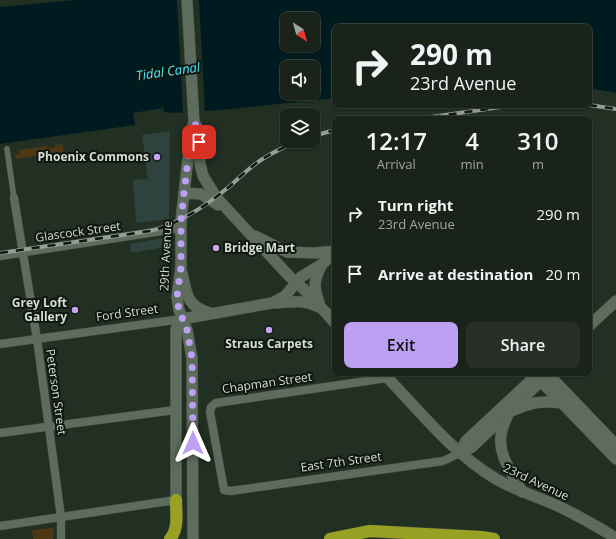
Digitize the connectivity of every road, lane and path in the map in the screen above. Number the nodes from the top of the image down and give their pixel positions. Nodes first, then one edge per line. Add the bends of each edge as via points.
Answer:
1 (187, 0) edge
2 (194, 122) junction
3 (7, 149) dead end
4 (184, 193) junction
5 (14, 198) joint
6 (228, 212) junction
7 (181, 228) junction
8 (248, 233) junction
9 (22, 250) junction
10 (0, 251) edge
11 (332, 252) edge
12 (332, 255) edge
13 (0, 256) edge
14 (322, 264) junction
15 (181, 267) junction
16 (296, 282) junction
17 (616, 301) edge
18 (272, 303) junction
19 (321, 308) junction
20 (210, 313) junction
21 (182, 319) junction
22 (332, 320) edge
23 (592, 323) edge
24 (37, 339) junction
25 (0, 344) edge
26 (379, 376) edge
27 (386, 376) edge
28 (539, 376) edge
29 (539, 376) edge
30 (541, 376) edge
31 (541, 376) edge
32 (562, 404) junction
33 (175, 410) junction
34 (509, 412) junction
35 (48, 426) junction
36 (0, 433) edge
37 (616, 445) edge
38 (460, 453) junction
39 (616, 459) edge
40 (224, 490) joint
41 (522, 492) junction
42 (176, 500) junction
43 (61, 517) junction
44 (0, 526) edge
45 (616, 538) edge
46 (61, 539) edge
47 (170, 539) edge
48 (193, 539) edge
49 (330, 539) edge
50 (494, 539) edge

1 - 2 main road
2 - 4 main road, 29th Avenue
2 - 6 main road via 199,131 203,176
3 - 5 street
4 - 6 main road via 201,194
4 - 7 main road, 29th Avenue
5 - 9 street, Peterson Street
6 - 8 main road
7 - 9 street, Glascock Street via 160,231 151,229
7 - 15 main road, 29th Avenue
8 - 11 main road via 287,252
8 - 16 main road
9 - 10 street, Glascock Street
9 - 13 street, Glascock Street
9 - 24 street, Peterson Street
12 - 14 main road, Ford Street
14 - 16 main road, Ford Street
14 - 19 main road via 314,286
15 - 20 main road via 191,303 196,308
15 - 21 main road, 29th Avenue via 177,297
16 - 18 main road, Ford Street via 285,296
16 - 19 main road
17 - 23 main road
18 - 19 main road via 301,301
18 - 20 main road, Ford Street
19 - 22 main road
20 - 21 main road, Ford Street
21 - 24 street, Ford Street
21 - 33 main road via 176,329
21 - 48 main road, 29th Avenue via 187,330 192,358
24 - 25 street, Ford Street
24 - 35 street, Peterson Street
26 - 40 street, Chapman Street via 216,403 210,412
27 - 38 main road, 23rd Avenue
28 - 34 main road, East 7th Street
29 - 38 main road via 466,441
30 - 32 main road
31 - 37 main road
32 - 34 main road via 535,402
32 - 39 main road
33 - 35 street
33 - 42 main road
34 - 38 main road, East 7th Street via 472,447
34 - 41 main road via 501,434 500,446 503,458
35 - 36 street
35 - 43 street, Peterson Street
38 - 40 street, East 7th Street via 443,461
38 - 41 main road, 23rd Avenue via 495,478
41 - 45 main road, 23rd Avenue via 559,507
42 - 43 street
42 - 47 highway via 176,523
43 - 44 street
43 - 46 street, Peterson Street
49 - 50 highway via 370,531

